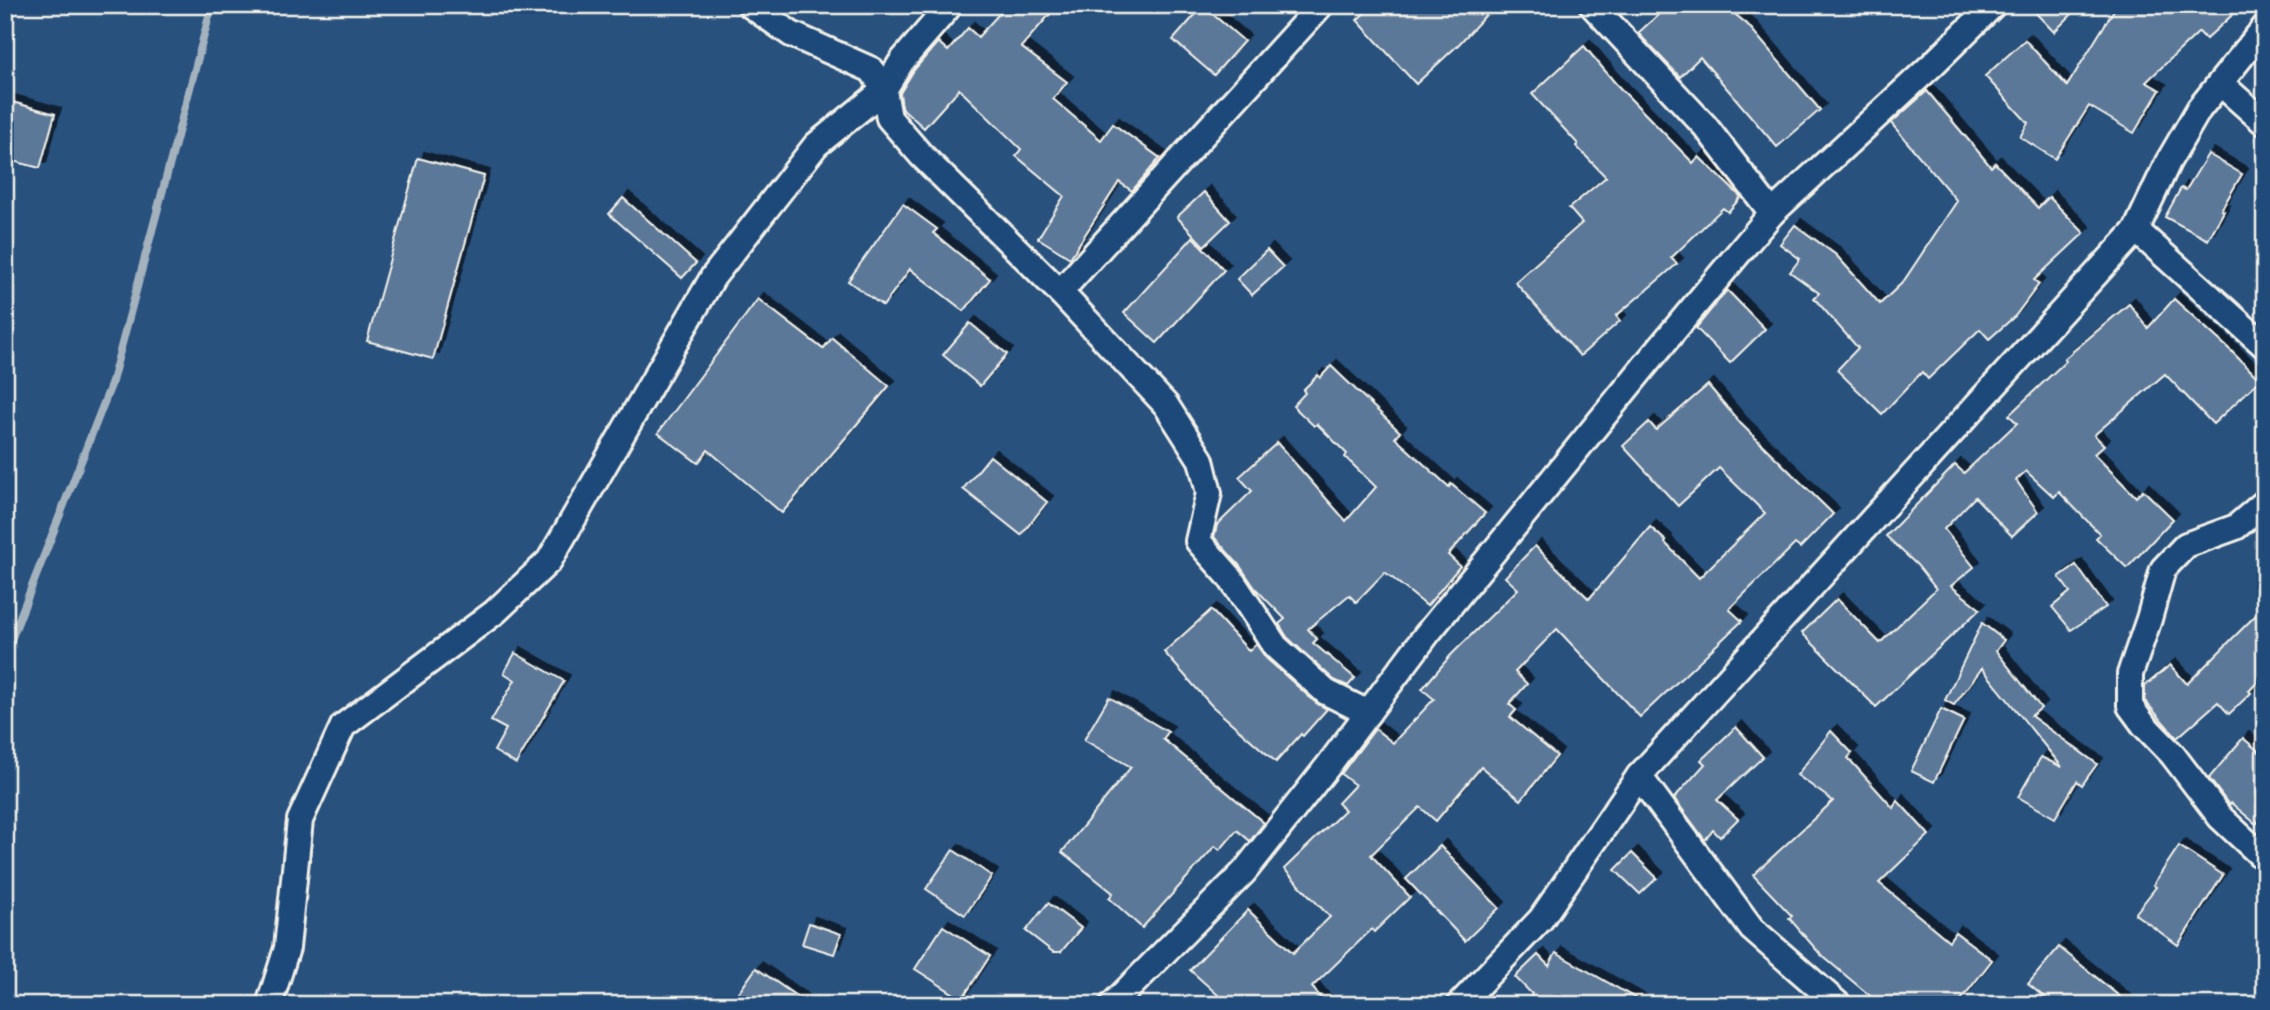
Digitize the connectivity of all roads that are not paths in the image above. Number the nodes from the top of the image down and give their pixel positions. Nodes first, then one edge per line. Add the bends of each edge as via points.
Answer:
1 (750, 5) edge
2 (950, 5) edge
3 (1321, 5) edge
4 (1592, 5) edge
5 (1993, 5) edge
6 (2265, 27) edge
7 (2220, 83) junction
8 (884, 90) junction
9 (2265, 123) edge
10 (1772, 212) junction
11 (2136, 230) junction
12 (1060, 292) junction
13 (2265, 346) edge
14 (2265, 502) edge
15 (1368, 713) junction
16 (1639, 776) junction
17 (2265, 859) edge
18 (269, 1005) edge
19 (1112, 1005) edge
20 (1460, 1005) edge
21 (1839, 1005) edge

1 - 8 street via 791,34 872,70
2 - 8 street via 902,61
3 - 12 street
4 - 10 street via 1705,126
5 - 10 street
6 - 7 street
7 - 9 street
7 - 11 street via 2174,152
8 - 12 street via 889,118 921,155
8 - 18 street via 816,145 713,277 549,561 495,612 343,726 300,820 287,948
10 - 15 street
11 - 13 street
11 - 16 street
12 - 15 street via 1166,405 1200,460 1209,493 1198,541 1276,647 1326,692
14 - 17 street via 2236,527 2186,545 2163,569 2130,674 2130,706 2220,817
15 - 19 street via 1244,872
16 - 20 street via 1541,919
16 - 21 street via 1752,929

